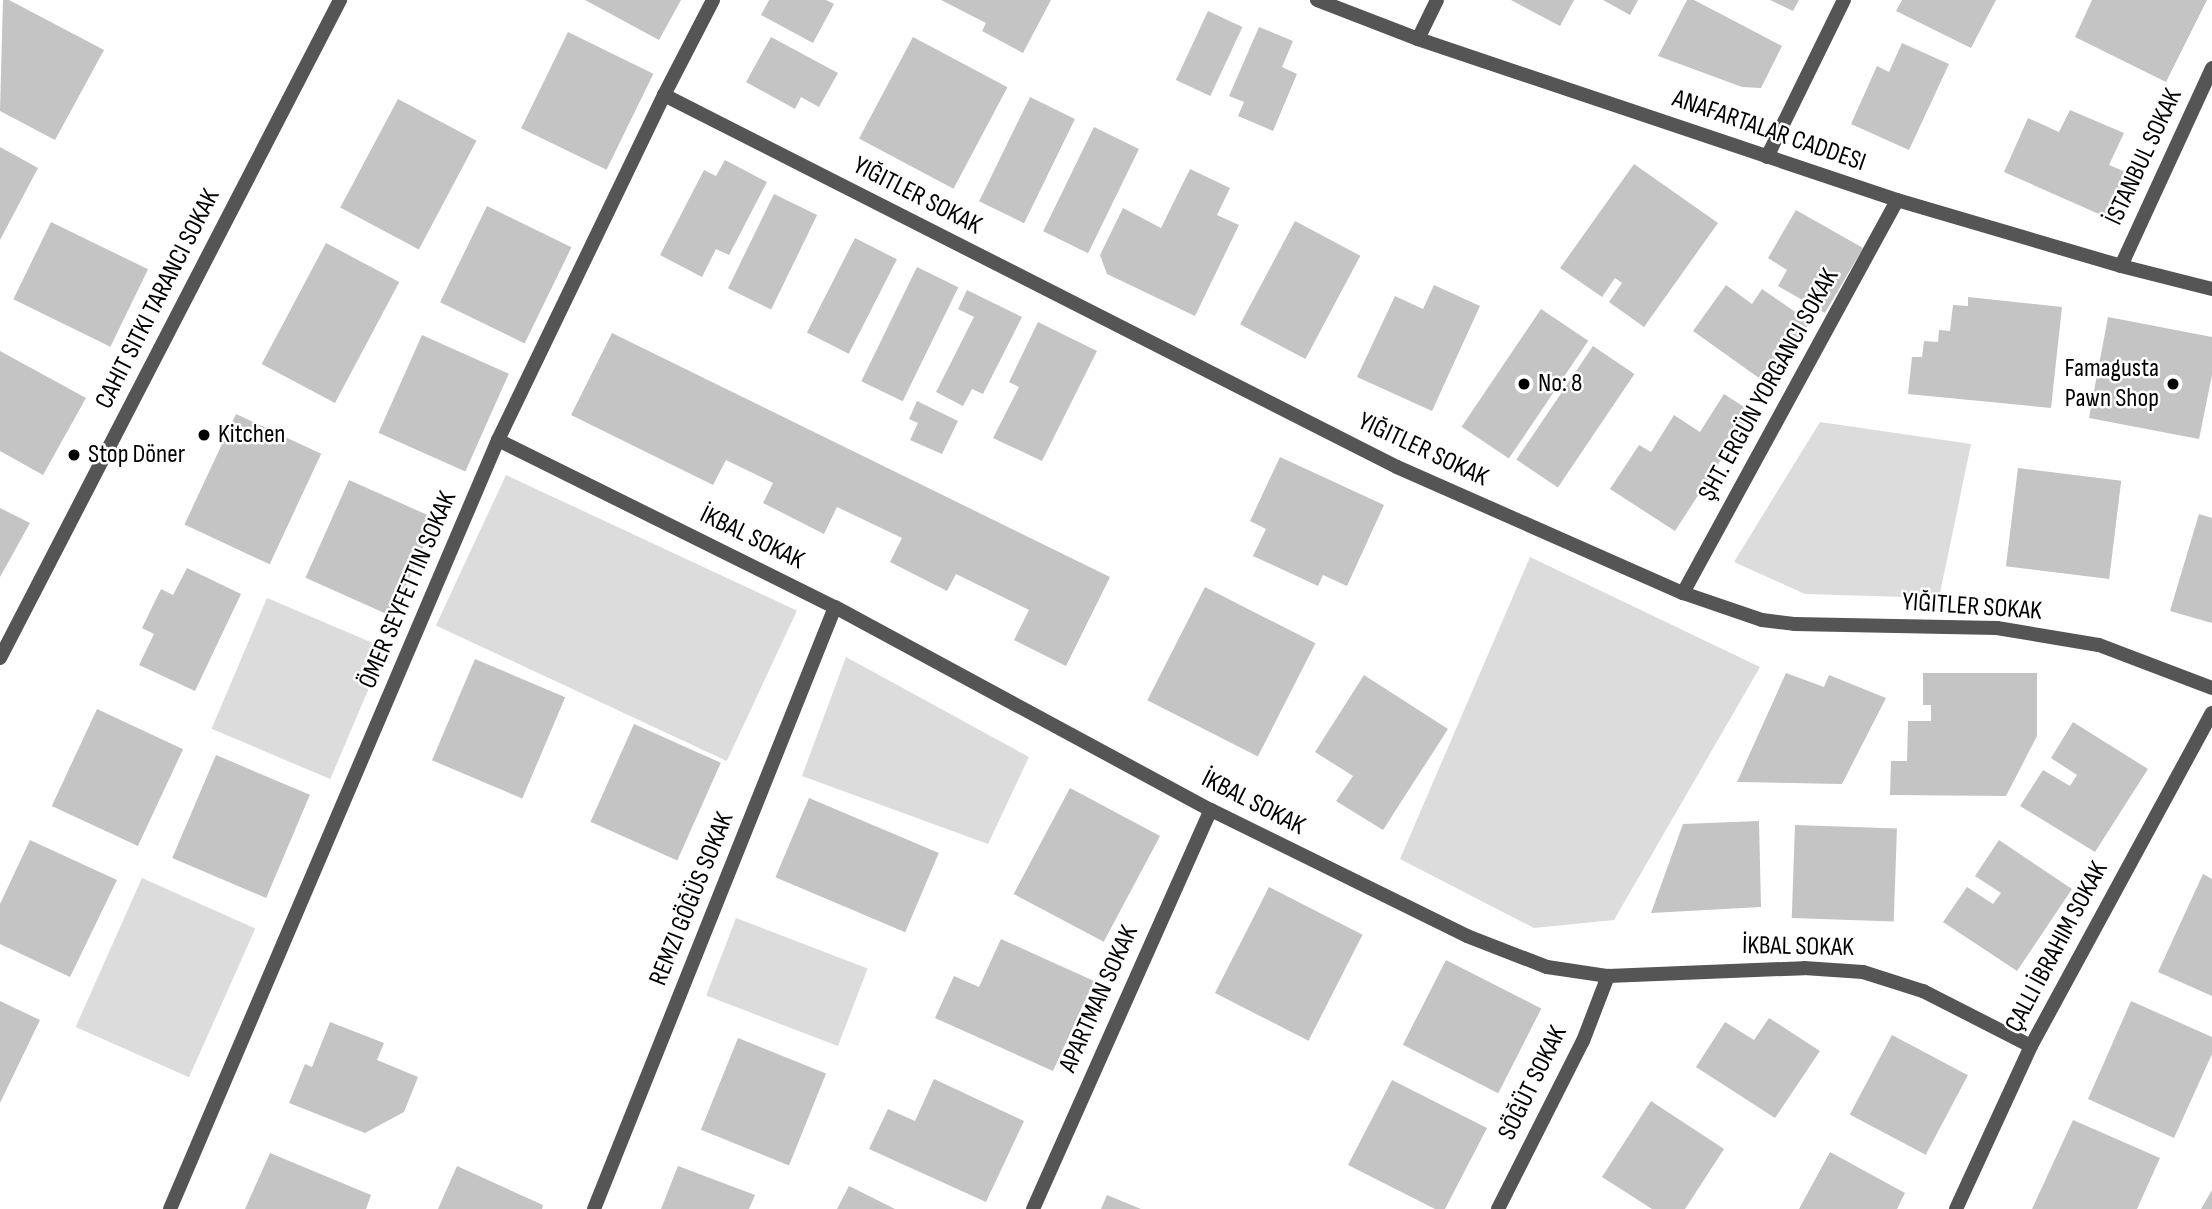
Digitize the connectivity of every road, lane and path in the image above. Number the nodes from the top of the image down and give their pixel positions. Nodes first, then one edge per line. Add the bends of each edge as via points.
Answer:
1 (340, 0) edge
2 (713, 0) edge
3 (1317, 0) edge
4 (1437, 0) edge
5 (1844, 0) edge
6 (1418, 38) junction
7 (2212, 68) edge
8 (664, 94) junction
9 (1767, 156) junction
10 (1897, 200) junction
11 (2121, 266) junction
12 (2212, 289) edge
13 (498, 440) junction
14 (1683, 593) junction
15 (835, 607) junction
16 (0, 659) edge
17 (2212, 688) edge
18 (2212, 713) edge
19 (1211, 810) junction
20 (1608, 976) junction
21 (2031, 1046) junction
22 (170, 1209) edge
23 (594, 1209) edge
24 (1033, 1209) edge
25 (1498, 1209) edge
26 (1955, 1209) edge

1 - 16 street
2 - 8 street, ÖMER SEYFETTIN SOKAK
3 - 6 street, ANAFARTALAR CADDESI
4 - 6 street
5 - 9 street
6 - 9 street, ANAFARTALAR CADDESI
7 - 11 street, İSTANBUL SOKAK
8 - 13 street, ÖMER SEYFETTIN SOKAK
8 - 14 street, YIĞITLER SOKAK via 1397,467
9 - 10 street, ANAFARTALAR CADDESI
10 - 11 street, ANAFARTALAR CADDESI
10 - 14 street
11 - 12 street, ANAFARTALAR CADDESI
13 - 15 street, İKBAL SOKAK
13 - 22 street, ÖMER SEYFETTIN SOKAK
14 - 17 street, YIĞITLER SOKAK via 1762,620 1794,624 1997,628 2086,643
15 - 19 street, İKBAL SOKAK
15 - 23 street, REMZI GÖĞÜS SOKAK
18 - 21 street
19 - 20 street, İKBAL SOKAK via 1467,936 1547,967
19 - 24 street, APARTMAN SOKAK
20 - 21 street, İKBAL SOKAK via 1804,968 1863,972 1923,991
20 - 25 street, SÖĞÜT SOKAK via 1583,1041
21 - 26 street

